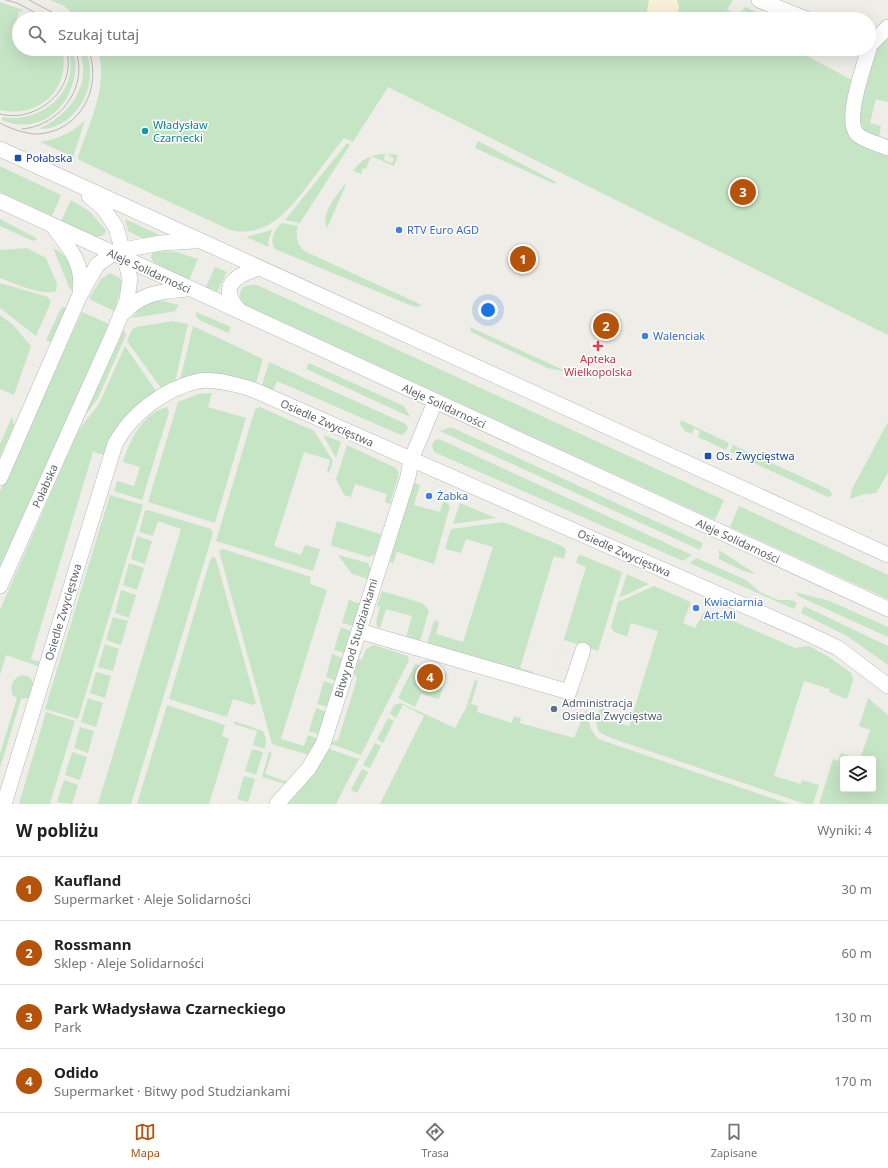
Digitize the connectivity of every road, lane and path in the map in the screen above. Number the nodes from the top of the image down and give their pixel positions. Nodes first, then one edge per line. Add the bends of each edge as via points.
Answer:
1 (759, 0) edge
2 (789, 12) edge
3 (888, 27) edge
4 (876, 39) edge
5 (866, 56) edge
6 (888, 148) edge
7 (0, 149) edge
8 (72, 183) junction
9 (0, 201) edge
10 (53, 226) junction
11 (197, 240) junction
12 (120, 255) junction
13 (259, 268) junction
14 (188, 288) junction
15 (80, 295) junction
16 (242, 313) junction
17 (121, 314) junction
18 (435, 402) junction
19 (411, 460) junction
20 (0, 478) edge
21 (888, 555) edge
22 (0, 586) edge
23 (888, 609) edge
24 (359, 631) junction
25 (583, 650) dead end
26 (888, 686) edge
27 (4, 804) edge
28 (278, 804) edge

1 - 2 street
3 - 4 street
5 - 6 street via 853,109 852,124 860,136
7 - 8 street
8 - 11 street
8 - 12 street, Połabska via 111,217
9 - 10 street, Aleje Solidarności
10 - 12 street, Aleje Solidarności
10 - 15 street via 78,262 82,280
11 - 12 street via 161,243
11 - 13 street
12 - 14 street, Aleje Solidarności
12 - 15 street via 96,266
12 - 17 street, Połabska via 130,278
13 - 16 street via 242,273 232,281 228,293 231,302
13 - 21 street
14 - 16 street, Aleje Solidarności
14 - 17 street via 143,296
15 - 20 street
16 - 18 street, Aleje Solidarności
17 - 22 street, Połabska
18 - 19 street, Bitwy pod Studziankami
18 - 23 street, Aleje Solidarności
19 - 24 street, Bitwy pod Studziankami via 408,477
19 - 26 street, Osiedle Zwycięstwa via 838,648
19 - 27 street, Osiedle Zwycięstwa via 261,393 236,385 200,381 160,397 143,409 124,430 114,448
24 - 25 street via 569,692
24 - 28 street, Bitwy pod Studziankami via 323,744 309,768

